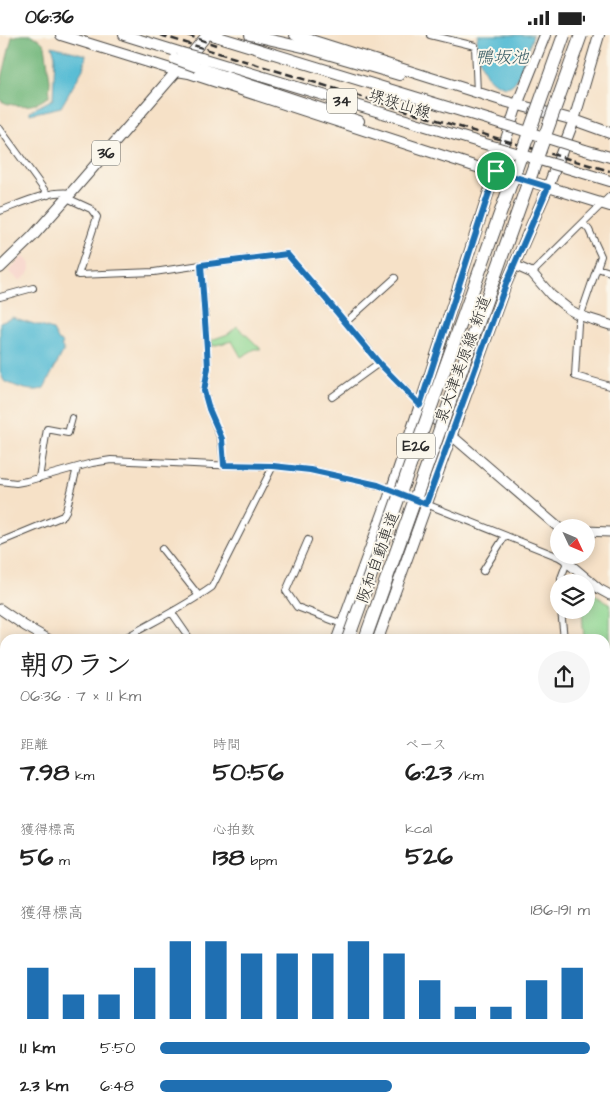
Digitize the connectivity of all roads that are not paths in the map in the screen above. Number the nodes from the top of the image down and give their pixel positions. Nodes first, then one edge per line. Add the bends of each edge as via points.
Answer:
1 (61, 35) edge
2 (123, 35) edge
3 (250, 35) edge
4 (295, 35) edge
5 (430, 35) edge
6 (545, 35) edge
7 (564, 35) edge
8 (581, 35) edge
9 (599, 35) edge
10 (212, 36) edge
11 (199, 63) junction
12 (177, 71) junction
13 (440, 81) junction
14 (477, 93) junction
15 (517, 105) junction
16 (574, 120) junction
17 (0, 129) edge
18 (610, 133) edge
19 (610, 157) edge
20 (476, 167) junction
21 (496, 171) junction
22 (610, 181) edge
23 (548, 187) junction
24 (48, 195) junction
25 (69, 196) junction
26 (608, 202) edge
27 (0, 211) edge
28 (583, 223) junction
29 (201, 265) junction
30 (514, 265) junction
31 (0, 267) edge
32 (597, 268) junction
33 (610, 272) edge
34 (532, 273) junction
35 (394, 278) dead end
36 (33, 288) dead end
37 (0, 297) edge
38 (581, 316) junction
39 (346, 322) junction
40 (610, 325) edge
41 (379, 363) junction
42 (610, 386) edge
43 (332, 397) dead end
44 (420, 405) junction
45 (72, 418) dead end
46 (451, 435) junction
47 (224, 465) junction
48 (273, 466) junction
49 (77, 468) junction
50 (39, 478) junction
51 (0, 481) edge
52 (391, 489) junction
53 (426, 504) junction
54 (550, 520) edge
55 (595, 531) edge
56 (610, 531) edge
57 (505, 536) junction
58 (308, 540) dead end
59 (0, 542) edge
60 (162, 549) dead end
61 (550, 554) edge
62 (573, 564) edge
63 (483, 571) dead end
64 (610, 595) edge
65 (199, 596) junction
66 (0, 609) edge
67 (172, 613) junction
68 (562, 619) edge
69 (342, 624) junction
70 (39, 634) edge
71 (132, 634) edge
72 (187, 634) edge
73 (339, 634) edge
74 (350, 634) edge
75 (367, 634) edge
76 (380, 634) edge
77 (563, 634) edge

1 - 12 main road
2 - 11 main road, 堺狭山線 / 34, bridge
3 - 13 main road via 421,80
4 - 13 main road
5 - 14 street via 475,46
6 - 15 main road, 泉大津美原線 新道
7 - 74 highway, 阪和自動車道 / E26, bridge
8 - 75 highway, 阪和自動車道 / E26, bridge
9 - 16 main road, 泉大津美原線 新道
10 - 12 main road, 36
10 - 19 main road, 堺狭山線 / 34, bridge
11 - 20 main road via 453,153
11 - 22 main road, 堺狭山線 / 34, bridge
12 - 20 main road
12 - 25 main road, 36
13 - 14 main road
14 - 15 main road
15 - 16 main road
15 - 21 main road, 泉大津美原線 新道
16 - 18 main road
16 - 23 main road, 泉大津美原線 新道
17 - 24 street
20 - 21 main road
21 - 23 main road
21 - 44 main road, 泉大津美原線 新道
23 - 26 main road
23 - 30 main road, 泉大津美原線 新道
24 - 25 street via 61,192
24 - 27 street
25 - 29 street via 91,209 97,217 78,275 154,272
25 - 31 main road, 36
26 - 28 street
28 - 32 street via 601,256
28 - 34 street
29 - 39 street via 287,254
29 - 47 street via 208,368 204,391 222,439
30 - 34 street
30 - 46 main road, 泉大津美原線 新道
32 - 33 street
32 - 38 street
34 - 38 street via 551,295
35 - 39 street
36 - 37 street
38 - 40 street
38 - 42 street via 576,376
39 - 41 street
41 - 43 street
41 - 44 street
44 - 46 street
44 - 52 main road, 泉大津美原線 新道
45 - 50 street via 68,433 47,429
46 - 53 main road, 泉大津美原線 新道
46 - 54 street
47 - 48 street
47 - 49 street via 111,460
48 - 52 street via 310,470
48 - 65 street via 212,587
49 - 50 street
49 - 59 street via 63,516
50 - 51 street via 16,483
52 - 53 street
52 - 69 main road, 泉大津美原線 新道
53 - 57 street
53 - 76 main road, 泉大津美原線 新道
55 - 56 street
57 - 61 street
57 - 63 street
58 - 69 street via 286,591 297,607
60 - 65 street
62 - 64 street
65 - 67 street
66 - 70 street
67 - 71 street
67 - 72 street
68 - 77 street
69 - 73 main road, 泉大津美原線 新道

